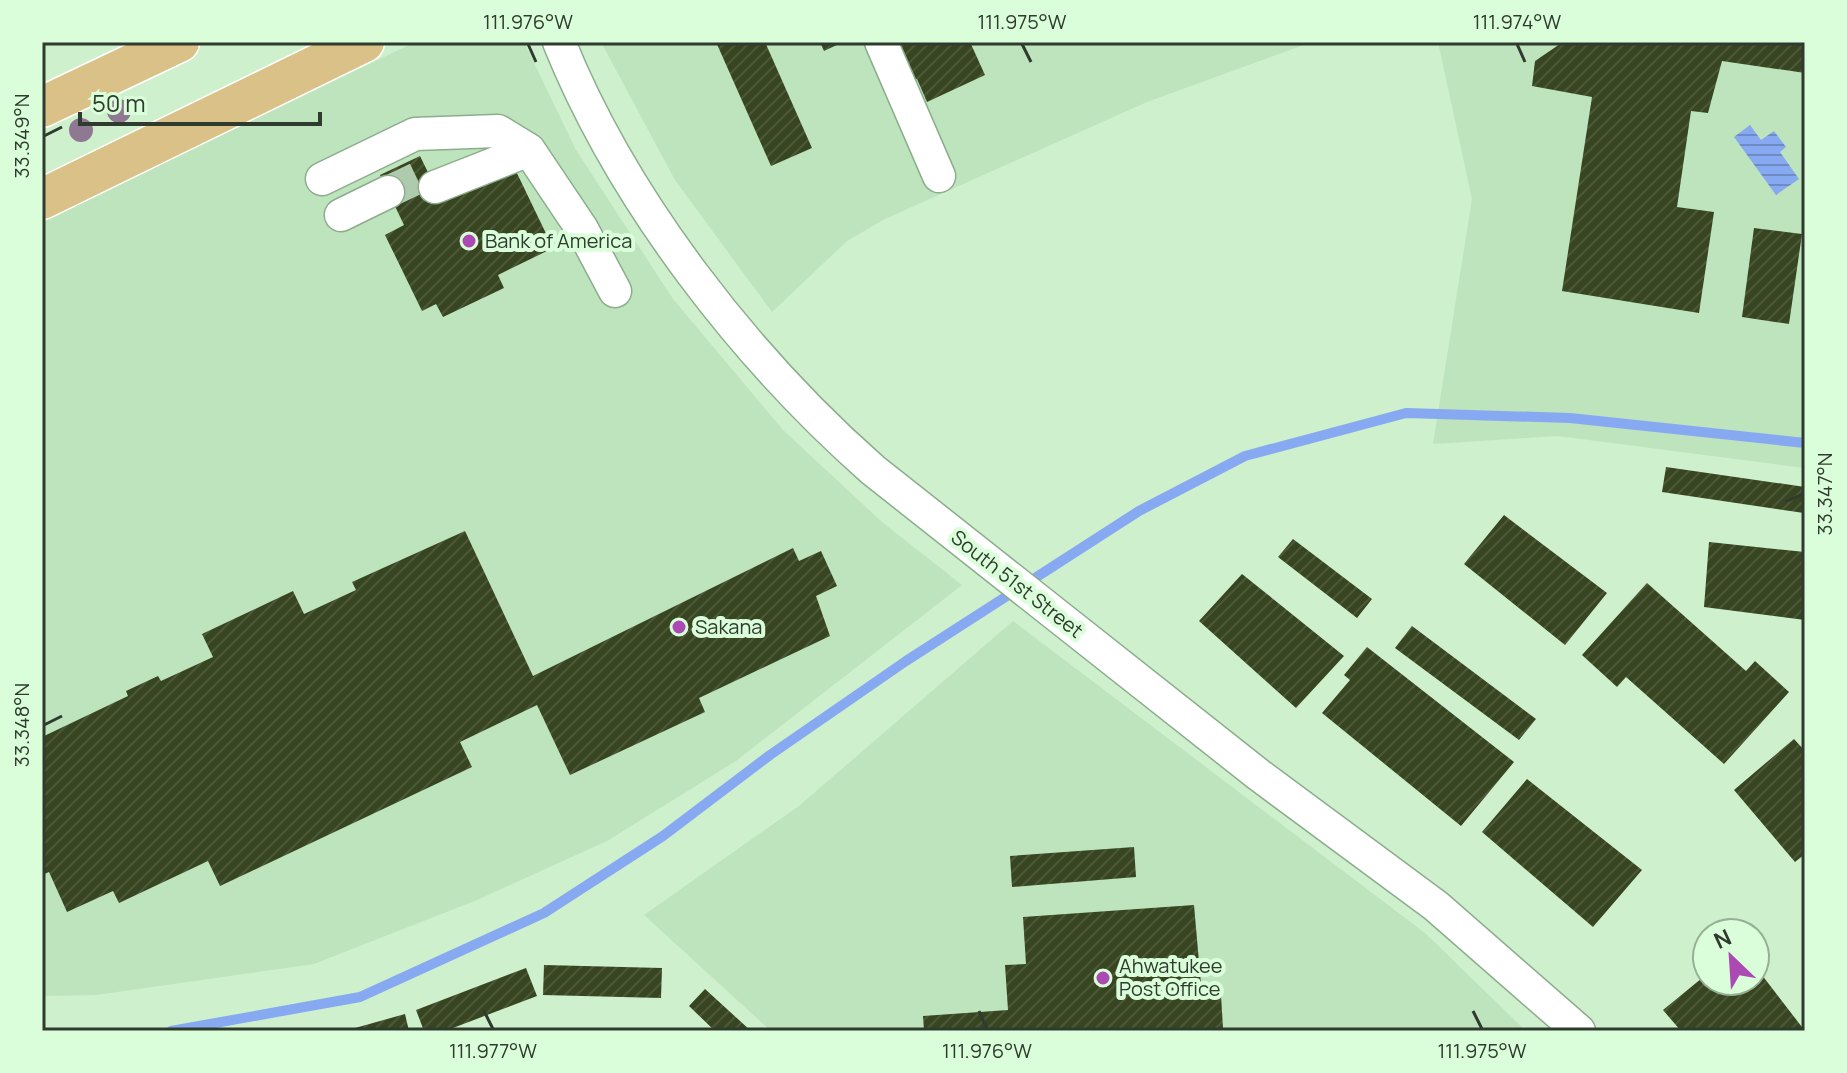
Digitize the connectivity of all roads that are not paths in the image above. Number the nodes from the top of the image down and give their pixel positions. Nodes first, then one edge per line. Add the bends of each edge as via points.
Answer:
1 (179, 42) edge
2 (364, 42) edge
3 (559, 42) edge
4 (881, 42) edge
5 (42, 107) edge
6 (526, 148) junction
7 (939, 176) dead end
8 (431, 180) tunnel mouth
9 (42, 199) edge
10 (392, 199) tunnel mouth
11 (615, 291) dead end
12 (1579, 1031) edge

1 - 5 main road
2 - 9 main road
3 - 12 street, South 51st Street via 616,158 724,318 827,429 1259,775 1436,906
4 - 7 street
6 - 8 street
6 - 10 street via 498,131 415,134 335,204
6 - 11 street via 582,229

